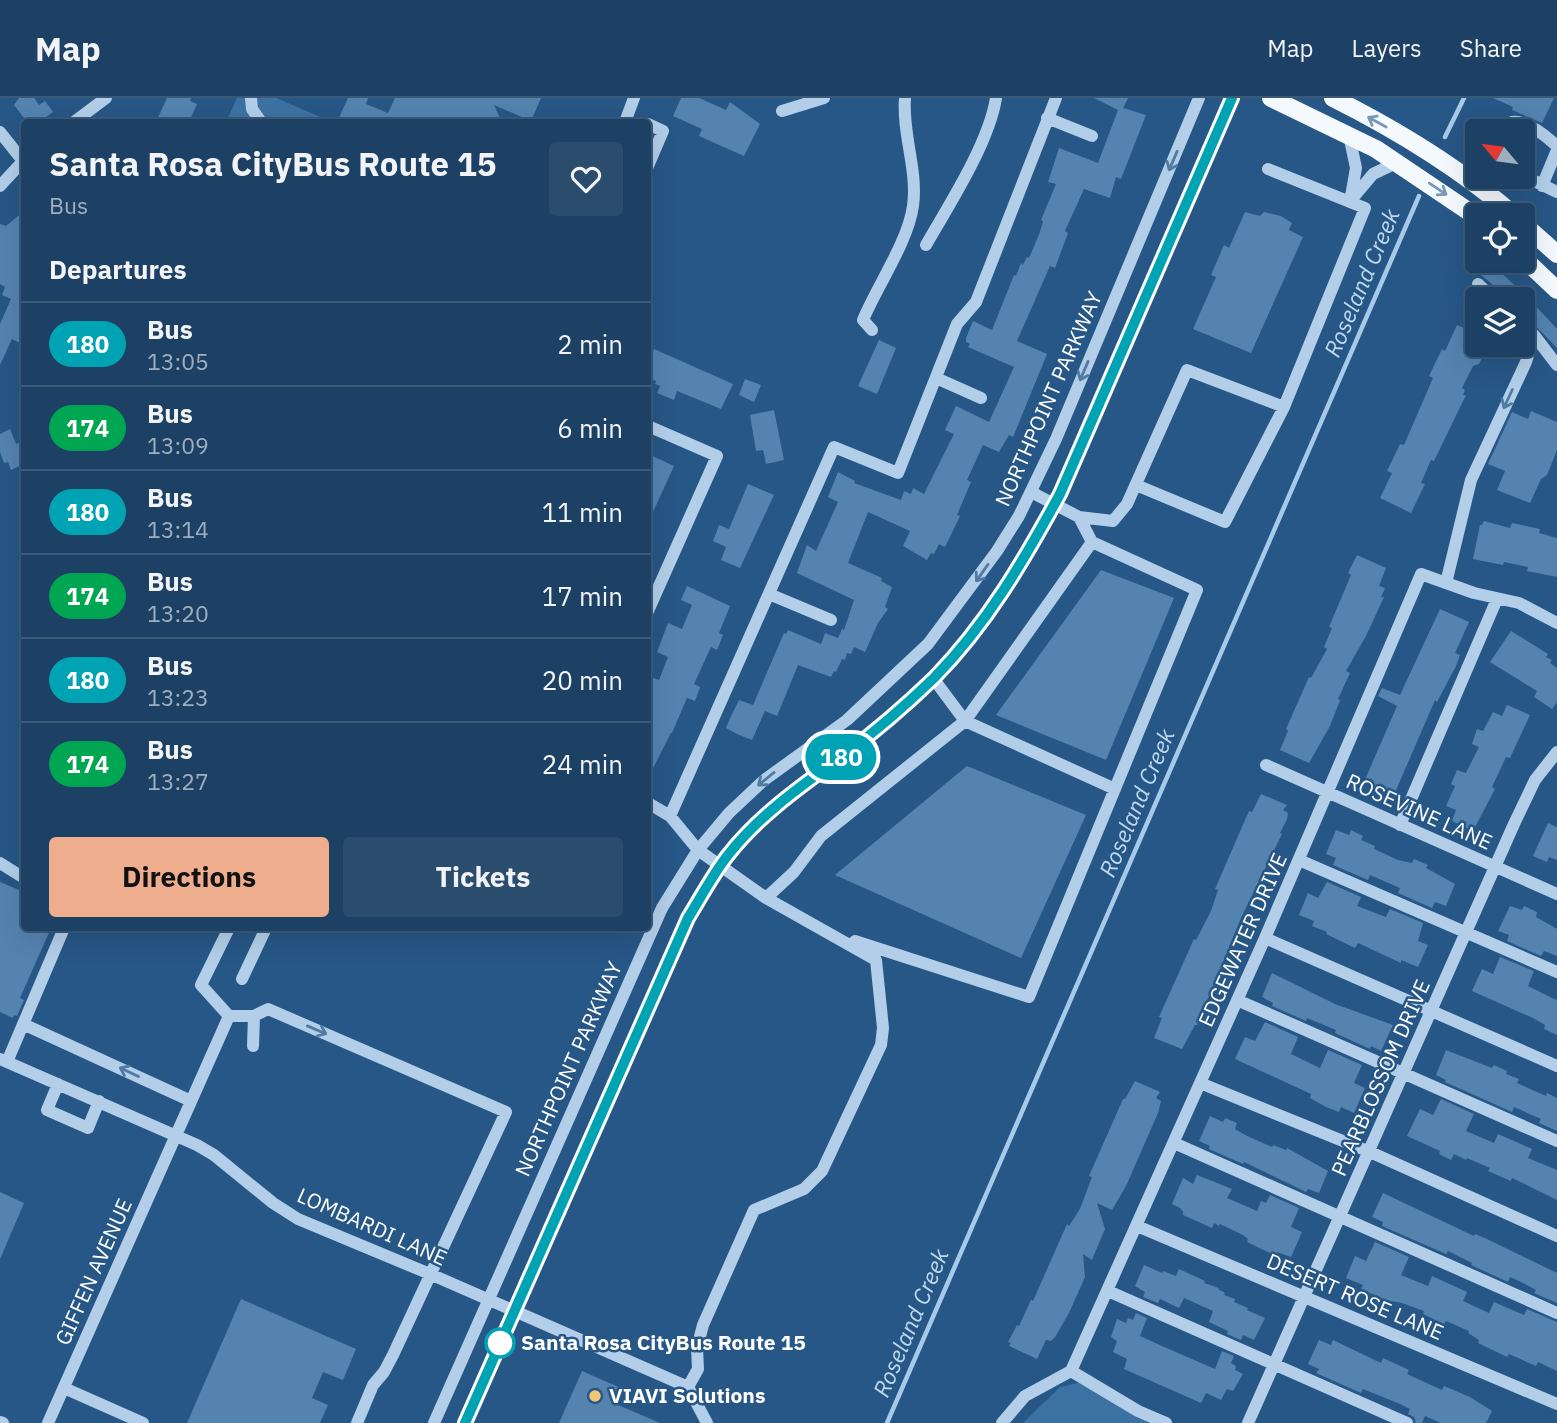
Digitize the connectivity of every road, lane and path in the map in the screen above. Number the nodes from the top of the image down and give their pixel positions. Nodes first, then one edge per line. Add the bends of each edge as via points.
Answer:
1 (106, 98) edge
2 (251, 98) edge
3 (634, 98) edge
4 (824, 98) edge
5 (905, 98) edge
6 (996, 98) edge
7 (1056, 98) edge
8 (1199, 98) edge
9 (1232, 98) edge
10 (1271, 98) edge
11 (1334, 98) edge
12 (782, 111) dead end
13 (1047, 118) junction
14 (78, 119) edge
15 (259, 119) edge
16 (626, 119) edge
17 (651, 125) edge
18 (1535, 131) edge
19 (0, 132) edge
20 (1349, 135) junction
21 (1092, 136) dead end
22 (1557, 148) edge
23 (21, 156) edge
24 (651, 159) edge
25 (1398, 162) junction
26 (21, 163) edge
27 (1268, 169) dead end
28 (1535, 182) edge
29 (0, 186) edge
30 (1542, 186) junction
31 (1557, 192) edge
32 (1350, 202) junction
33 (1500, 203) edge
34 (1465, 209) edge
35 (1535, 235) edge
36 (926, 245) dead end
37 (1557, 254) edge
38 (1535, 269) edge
39 (1478, 284) dead end
40 (1481, 287) edge
41 (1557, 290) edge
42 (872, 330) dead end
43 (1535, 336) edge
44 (1527, 357) edge
45 (1557, 365) edge
46 (936, 378) junction
47 (981, 398) dead end
48 (1284, 407) junction
49 (651, 427) edge
50 (1136, 485) junction
51 (1031, 492) junction
52 (1055, 504) junction
53 (1079, 517) junction
54 (1092, 542) junction
55 (1446, 583) junction
56 (769, 594) junction
57 (1497, 599) junction
58 (651, 604) edge
59 (831, 620) dead end
60 (1557, 623) edge
61 (933, 678) junction
62 (965, 721) junction
63 (1557, 752) edge
64 (1266, 765) dead end
65 (1115, 789) junction
66 (1328, 793) junction
67 (651, 805) edge
68 (670, 816) junction
69 (1400, 825) junction
70 (698, 850) junction
71 (1299, 860) junction
72 (0, 863) edge
73 (721, 866) junction
74 (1495, 867) junction
75 (21, 876) edge
76 (1557, 894) edge
77 (766, 898) junction
78 (63, 931) edge
79 (228, 931) edge
80 (265, 931) edge
81 (1466, 932) junction
82 (833, 934) junction
83 (1265, 938) junction
84 (1557, 972) edge
85 (243, 979) dead end
86 (1237, 1000) junction
87 (1433, 1010) junction
88 (229, 1016) junction
89 (254, 1016) junction
90 (23, 1024) junction
91 (253, 1046) dead end
92 (4, 1060) edge
93 (1557, 1066) edge
94 (1404, 1074) junction
95 (1200, 1083) junction
96 (58, 1084) junction
97 (99, 1101) junction
98 (191, 1101) junction
99 (176, 1136) junction
100 (1557, 1141) edge
101 (1174, 1143) junction
102 (1370, 1152) junction
103 (1340, 1217) junction
104 (1137, 1226) junction
105 (1557, 1237) edge
106 (430, 1274) junction
107 (1108, 1291) junction
108 (1303, 1297) junction
109 (488, 1300) junction
110 (514, 1311) junction
111 (1557, 1313) edge
112 (1274, 1363) junction
113 (1071, 1371) junction
114 (688, 1387) junction
115 (64, 1388) junction
116 (1557, 1404) edge
117 (48, 1423) edge
118 (143, 1423) edge
119 (357, 1423) edge
120 (434, 1423) edge
121 (465, 1423) edge
122 (706, 1423) edge
123 (1002, 1423) edge
124 (1166, 1423) edge
125 (1248, 1423) edge
126 (1407, 1423) edge

1 - 14 street
2 - 15 street
3 - 16 street
4 - 12 street
5 - 42 street via 913,206 902,240 863,320
6 - 36 street via 959,189
7 - 13 street
8 -> 51 street, NORTHPOINT PARKWAY
9 - 52 street
10 - 20 main road
33 -> 11 main road via 1407,139
13 - 21 street
13 - 46 street via 976,302 957,324
17 - 24 street via 663,131
18 - 22 street
19 - 23 street
20 - 25 main road
20 - 32 street via 1356,167
22 - 30 street
25 - 32 street via 1373,174
25 -> 34 main road
26 - 29 street
27 - 32 street
28 - 30 street
30 - 31 street
32 - 48 street via 1365,208
35 - 37 main road
38 - 41 main road
39 - 40 street
43 - 45 street
44 -> 55 street via 1471,480
46 - 47 street
46 - 56 street via 898,473 834,447
48 - 50 street via 1224,522
48 - 50 street via 1187,370
49 - 58 street via 717,456
50 - 53 street via 1113,521
51 - 52 street
51 -> 70 street, NORTHPOINT PARKWAY via 997,551 928,644 847,720 763,781
52 - 53 street
52 - 61 street via 1009,584
53 - 54 street
54 - 62 street
54 - 65 street via 1197,590
55 - 57 street, EDGEWATER DRIVE
55 - 66 street, EDGEWATER DRIVE via 1421,574
56 - 59 street
56 - 68 street
57 - 60 street, EDGEWATER DRIVE via 1518,603
57 - 69 street
61 - 62 street
61 - 73 street via 876,730 770,812
62 - 65 street
62 - 77 street via 821,836 794,872
63 - 74 street, PEARBLOSSOM DRIVE via 1535,780
64 - 66 street, ROSEVINE LANE
65 - 82 street via 1029,997
66 - 69 street, ROSEVINE LANE
66 - 71 street, EDGEWATER DRIVE
67 - 68 street
68 - 70 street
69 - 74 street, ROSEVINE LANE
70 - 73 street
70 - 109 street, NORTHPOINT PARKWAY via 662,908
71 - 81 street
71 - 83 street, EDGEWATER DRIVE
72 - 75 street
73 - 77 street
73 - 110 street via 676,943
74 - 76 street, ROSEVINE LANE
74 - 81 street, PEARBLOSSOM DRIVE
77 - 82 street
78 - 90 street
79 - 88 street via 201,985
80 - 85 street
81 - 84 street
81 - 87 street, PEARBLOSSOM DRIVE
82 - 114 street via 876,960 881,1045 822,1171 804,1189 754,1210 703,1325 698,1369
83 - 86 street, EDGEWATER DRIVE
83 - 87 street
86 - 94 street
86 - 95 street, EDGEWATER DRIVE
87 - 93 street
87 - 94 street, PEARBLOSSOM DRIVE
88 - 89 street
88 - 98 street, GIFFEN AVENUE
89 - 91 street
89 -> 106 street via 268,1009 506,1112
90 - 92 street
98 -> 90 street
92 - 96 street, LOMBARDI LANE
94 - 100 street
94 - 102 street, PEARBLOSSOM DRIVE
95 - 101 street, EDGEWATER DRIVE
95 - 102 street
96 - 97 street, LOMBARDI LANE
96 - 97 street via 47,1110 88,1128
97 - 99 street, LOMBARDI LANE
98 - 99 street, GIFFEN AVENUE
99 - 106 street, LOMBARDI LANE via 214,1155 298,1219
99 - 115 street, GIFFEN AVENUE
101 - 103 street
101 - 104 street, EDGEWATER DRIVE
102 - 103 street, PEARBLOSSOM DRIVE
102 - 105 street
103 - 108 street, PEARBLOSSOM DRIVE
103 - 111 street
104 - 107 street, EDGEWATER DRIVE
104 - 108 street, DESERT ROSE LANE
106 - 109 street, LOMBARDI LANE
106 - 119 street
107 - 112 street
107 - 113 street, EDGEWATER DRIVE
108 - 112 street, PEARBLOSSOM DRIVE
108 - 116 street, DESERT ROSE LANE
109 - 110 street, LOMBARDI LANE
109 - 120 street, NORTHPOINT PARKWAY
110 - 114 street, LOMBARDI LANE
110 - 121 street
112 - 125 street, PEARBLOSSOM DRIVE
112 - 126 street
113 - 123 street via 1026,1396
113 - 124 street
114 - 122 street
115 - 117 street, GIFFEN AVENUE
115 - 118 street

